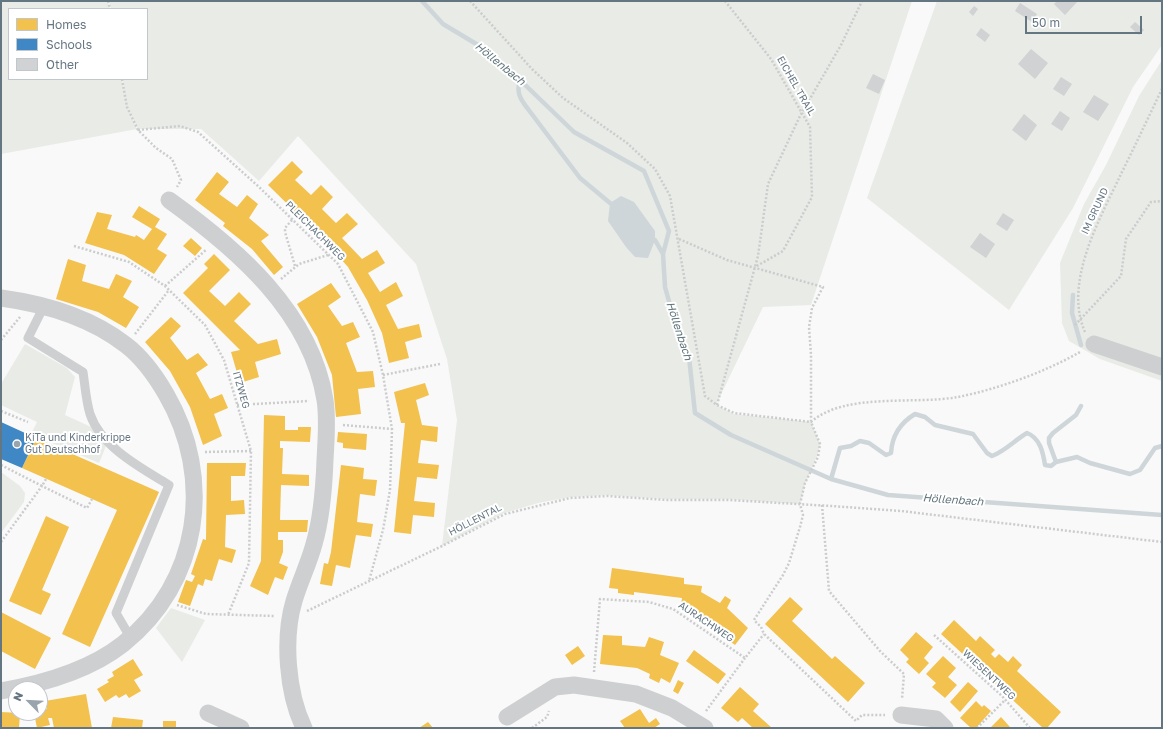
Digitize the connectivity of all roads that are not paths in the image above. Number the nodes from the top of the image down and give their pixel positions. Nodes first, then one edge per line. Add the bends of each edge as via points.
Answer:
1 (169, 200) road end
2 (1, 298) edge
3 (37, 304) junction
4 (1094, 344) road end
5 (1162, 367) edge
6 (130, 638) junction
7 (1, 691) edge
8 (208, 713) dead end
9 (901, 715) road end
10 (507, 717) dead end
11 (241, 728) edge
12 (304, 728) edge
13 (706, 728) edge
14 (946, 728) edge

1 - 12 street via 225,243 265,281 284,306 308,349 325,400 322,505 317,534 290,616 289,669
2 - 3 street
3 - 6 lane via 28,338 83,372 90,413 95,426 117,451 169,485 116,613
3 - 6 street via 68,314 107,332 142,359 157,378 175,409 191,452 194,514 184,559 164,601
4 - 5 street
6 - 7 street via 102,658 58,677
8 - 11 street
9 - 14 street via 936,719
10 - 13 street via 555,687 574,684 636,694 672,708

